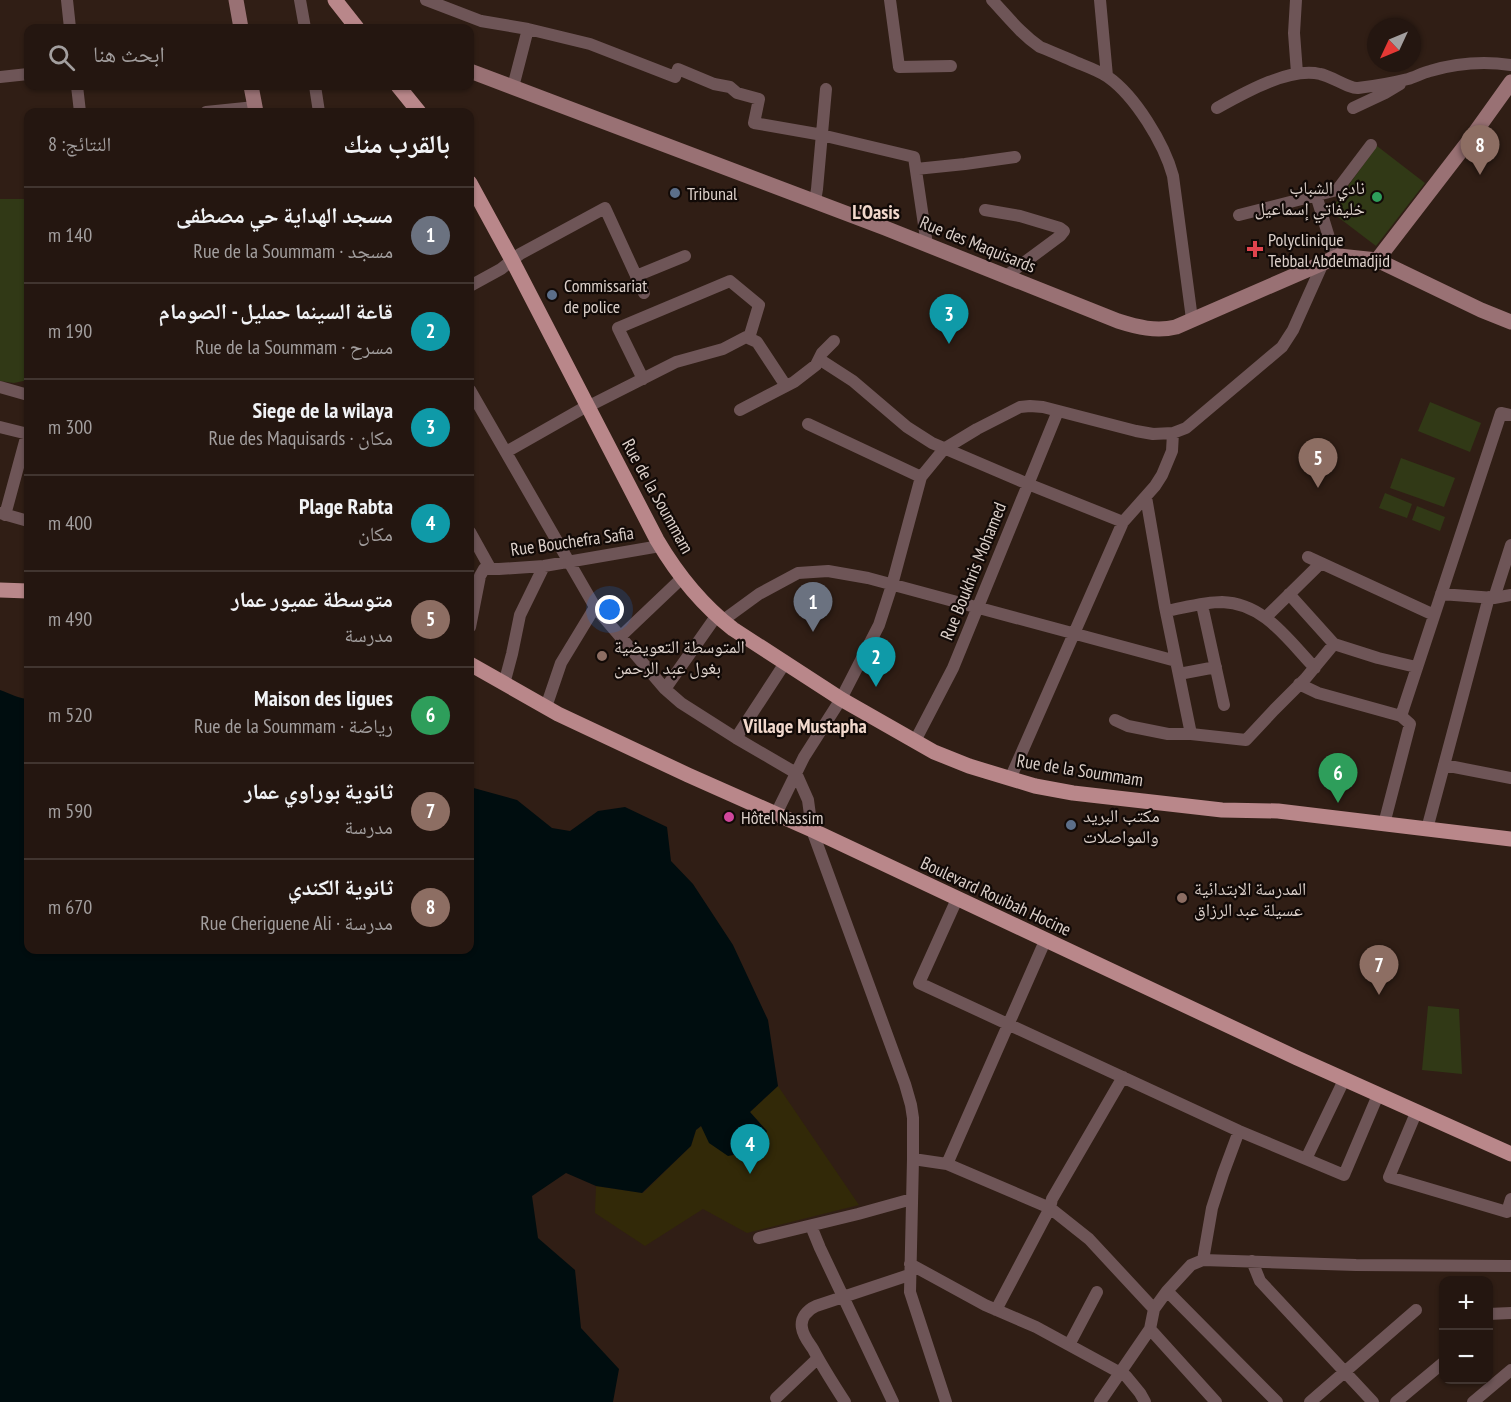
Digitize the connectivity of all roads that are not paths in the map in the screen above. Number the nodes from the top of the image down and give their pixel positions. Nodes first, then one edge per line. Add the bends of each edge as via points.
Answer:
1 (67, 0) edge
2 (236, 0) edge
3 (314, 0) edge
4 (335, 0) edge
5 (426, 0) edge
6 (890, 0) edge
7 (992, 0) edge
8 (1100, 0) edge
9 (1296, 0) edge
10 (301, 4) edge
11 (70, 24) edge
12 (240, 24) edge
13 (304, 24) edge
14 (354, 24) edge
15 (528, 29) junction
16 (1511, 65) edge
17 (951, 66) dead end
18 (474, 72) edge
19 (1297, 73) junction
20 (24, 74) edge
21 (1107, 76) junction
22 (0, 77) edge
23 (1408, 78) junction
24 (1511, 82) edge
25 (513, 87) junction
26 (826, 89) dead end
27 (77, 90) edge
28 (251, 90) edge
29 (316, 90) edge
30 (401, 90) edge
31 (80, 108) edge
32 (252, 108) edge
33 (319, 108) edge
34 (416, 108) edge
35 (1218, 108) dead end
36 (1353, 108) dead end
37 (823, 135) junction
38 (1371, 145) dead end
39 (1015, 156) dead end
40 (916, 169) junction
41 (474, 190) edge
42 (1316, 195) junction
43 (814, 201) junction
44 (984, 210) dead end
45 (1239, 215) dead end
46 (927, 245) junction
47 (685, 256) dead end
48 (512, 260) junction
49 (1329, 260) junction
50 (1377, 260) junction
51 (636, 276) junction
52 (1006, 276) junction
53 (474, 284) edge
54 (645, 293) dead end
55 (1192, 319) junction
56 (1511, 322) edge
57 (749, 338) junction
58 (834, 341) dead end
59 (819, 359) junction
60 (643, 379) junction
61 (786, 386) junction
62 (0, 387) edge
63 (24, 393) edge
64 (474, 397) edge
65 (587, 406) junction
66 (740, 410) dead end
67 (1058, 411) junction
68 (1511, 415) edge
69 (808, 424) dead end
70 (0, 427) edge
71 (24, 433) edge
72 (1173, 433) junction
73 (24, 447) edge
74 (944, 449) junction
75 (506, 452) junction
76 (921, 477) junction
77 (1028, 484) junction
78 (1146, 497) junction
79 (3, 514) edge
80 (24, 520) edge
81 (1123, 522) junction
82 (474, 539) edge
83 (1511, 545) edge
84 (660, 546) junction
85 (1308, 557) dead end
86 (570, 562) junction
87 (1321, 563) junction
88 (544, 566) junction
89 (490, 568) junction
90 (682, 578) junction
91 (892, 585) junction
92 (0, 590) edge
93 (24, 591) edge
94 (1289, 594) junction
95 (1441, 594) junction
96 (1511, 595) edge
97 (1492, 597) junction
98 (1202, 605) junction
99 (474, 607) edge
100 (595, 607) junction
101 (978, 607) junction
102 (1166, 611) junction
103 (1434, 615) junction
104 (1266, 617) junction
105 (719, 618) junction
106 (1074, 633) junction
107 (620, 637) junction
108 (1334, 644) junction
109 (1176, 661) junction
110 (784, 663) junction
111 (474, 666) edge
112 (1216, 667) junction
113 (1416, 667) junction
114 (1315, 668) junction
115 (1179, 674) junction
116 (504, 684) junction
117 (1299, 684) junction
118 (666, 689) junction
119 (841, 699) junction
120 (1224, 705) dead end
121 (546, 707) junction
122 (1401, 716) junction
123 (1115, 720) dead end
124 (1191, 734) junction
125 (736, 738) junction
126 (915, 741) junction
127 (1511, 764) edge
128 (1444, 765) junction
129 (796, 773) junction
130 (1510, 778) edge
131 (1010, 779) junction
132 (776, 814) junction
133 (1384, 824) junction
134 (1427, 829) junction
135 (812, 830) junction
136 (1511, 839) edge
137 (957, 899) junction
138 (1045, 940) junction
139 (1008, 1024) junction
140 (1124, 1077) junction
141 (1344, 1080) junction
142 (1378, 1095) junction
143 (1416, 1113) junction
144 (1239, 1131) junction
145 (1511, 1154) edge
146 (914, 1159) junction
147 (1306, 1159) junction
148 (947, 1164) junction
149 (912, 1199) junction
150 (1511, 1199) edge
151 (1050, 1208) junction
152 (811, 1226) junction
153 (759, 1238) dead end
154 (1203, 1260) junction
155 (1252, 1262) junction
156 (1511, 1266) edge
157 (910, 1270) junction
158 (1167, 1291) junction
159 (1097, 1292) dead end
160 (843, 1297) junction
161 (1154, 1309) junction
162 (996, 1310) junction
163 (1416, 1310) dead end
164 (1511, 1313) edge
165 (1493, 1314) edge
166 (1150, 1329) junction
167 (1070, 1345) junction
168 (818, 1359) junction
169 (1439, 1365) edge
170 (1511, 1370) edge
171 (1345, 1372) junction
172 (1120, 1373) junction
173 (776, 1398) dead end
174 (845, 1402) edge
175 (893, 1402) edge
176 (946, 1402) edge
177 (1100, 1402) edge
178 (1145, 1402) edge
179 (1216, 1402) edge
180 (1277, 1402) edge
181 (1310, 1402) edge
182 (1373, 1402) edge
183 (1396, 1402) edge
184 (1473, 1402) edge

1 - 11 street
2 - 12 main road
3 - 10 street
4 - 14 main road
5 - 15 street via 481,21
6 - 17 street via 899,67
7 - 21 street via 1032,41
8 - 21 street
9 - 19 street
10 - 13 street
15 - 25 street
15 - 37 street via 590,44 675,77 678,69 730,87 759,99 754,123
16 - 23 street via 1457,65
18 - 25 main road, Rue des Maquisards
19 - 23 street via 1319,73 1354,88
19 - 35 street via 1242,94
20 - 22 street
21 - 55 street via 1136,107 1167,158
23 - 36 street
24 - 50 main road
25 - 43 main road, Rue des Maquisards
26 - 37 street
27 - 31 street
28 - 32 main road
29 - 33 street
30 - 34 main road
37 - 40 street via 914,157
37 - 43 street
38 - 42 street via 1337,190
39 - 40 street
40 - 46 street
41 - 48 main road, Rue de la Soummam
42 - 45 street
42 - 49 street
43 - 46 main road, Rue des Maquisards
44 - 52 street via 1020,216 1064,231
46 - 52 main road, Rue des Maquisards
47 - 51 street
48 - 51 street via 605,208
48 - 53 street
48 - 65 main road, Rue de la Soummam
49 - 50 main road via 1339,256
49 - 55 main road, Rue des Maquisards
49 - 72 street via 1282,347 1186,428
50 - 56 main road
51 - 54 street
52 - 55 main road, Rue des Maquisards via 1140,327 1167,329
57 - 60 street via 676,362
57 - 60 street via 759,305 730,281 618,328
57 - 61 street via 757,342
58 - 59 street
59 - 61 street
59 - 74 street via 853,381 915,433
60 - 65 street
61 - 66 street
62 - 63 street
64 - 75 street
65 - 75 street
65 - 84 main road, Rue de la Soummam
67 - 72 street via 1136,431
67 - 74 street via 1036,406 1020,408
67 - 77 street, Rue Boukhris Mohamed
68 - 95 street via 1501,413
69 - 76 street
70 - 71 street
72 - 78 street via 1172,451 1162,475
73 - 79 street
74 - 76 street
74 - 77 street
75 - 86 street
76 - 91 street
77 - 81 street
77 - 101 street, Rue Boukhris Mohamed
78 - 81 street
78 - 102 street
79 - 80 street
81 - 106 street
82 - 89 street
83 - 97 street
84 - 86 street, Rue Bouchefra Safia
84 - 90 main road, Rue de la Soummam
85 - 87 street
86 - 88 street, Rue Bouchefra Safia
86 - 100 street
87 - 94 street
87 - 103 street
88 - 89 street, Rue Bouchefra Safia
88 - 116 street via 520,615
89 - 99 street via 480,576
90 - 105 main road, Rue de la Soummam
90 - 107 street
91 - 101 street
91 - 105 street via 834,572 798,573
91 - 119 street via 879,625
92 - 93 main road
94 - 104 street
94 - 108 street
95 - 97 street
95 - 103 street
96 - 97 street
97 - 128 street
98 - 102 street
98 - 104 street via 1241,605
98 - 112 street
100 - 107 street
100 - 121 street via 561,663
101 - 106 street
101 - 126 street, Rue Boukhris Mohamed via 953,668
102 - 109 street
103 - 113 street
104 - 114 street
105 - 110 main road, Rue de la Soummam
105 - 118 street
106 - 109 street
106 - 131 street
107 - 118 street
108 - 113 street
108 - 114 street
109 - 115 street
110 - 119 main road, Rue de la Soummam
110 - 125 street
111 - 116 main road, Boulevard Rouibah Hocine
112 - 115 street
112 - 120 street
113 - 122 street
114 - 117 street
115 - 124 street
116 - 121 main road, Boulevard Rouibah Hocine
117 - 122 street
117 - 124 street via 1246,740
118 - 125 street
119 - 126 main road, Rue de la Soummam
119 - 129 street
121 - 132 main road, Boulevard Rouibah Hocine
122 - 133 street via 1410,724
123 - 124 street via 1168,734
125 - 129 street
126 - 131 main road, Rue de la Soummam via 934,752
127 - 130 street
128 - 130 street
128 - 134 street
129 - 132 street
129 - 135 street via 808,800
131 - 133 main road, Rue de la Soummam via 1073,793
132 - 135 main road, Boulevard Rouibah Hocine
133 - 134 main road, Rue de la Soummam
134 - 136 main road, Rue de la Soummam
135 - 137 main road, Boulevard Rouibah Hocine
135 - 146 street via 909,1094
137 - 138 main road, Boulevard Rouibah Hocine
137 - 139 street via 919,983
138 - 139 street
138 - 141 main road, Boulevard Rouibah Hocine
139 - 140 street
139 - 148 street
140 - 144 street
140 - 151 street
141 - 142 main road, Boulevard Rouibah Hocine
141 - 147 street
142 - 143 main road, Boulevard Rouibah Hocine
142 - 147 street via 1344,1175
143 - 145 main road, Boulevard Rouibah Hocine
143 - 150 street via 1389,1177 1507,1212
144 - 147 street
144 - 154 street via 1212,1208
146 - 148 street
146 - 149 street
148 - 151 street
149 - 152 street
149 - 157 street
151 - 161 street via 1089,1239
151 - 162 street
152 - 153 street
152 - 160 street
154 - 155 street
154 - 158 street via 1191,1265
155 - 156 street
155 - 171 street via 1260,1281
157 - 160 street
157 - 162 street
157 - 176 street via 910,1292
158 - 161 street
158 - 180 street
159 - 167 street
160 - 168 street via 812,1308 803,1319 802,1329
160 - 175 street
161 - 166 street
162 - 167 street
163 - 171 street
164 - 165 street
166 - 172 street
166 - 179 street
167 - 172 street
168 - 173 street
168 - 174 street
169 - 183 street
170 - 184 street
171 - 181 street
171 - 182 street
172 - 177 street
172 - 178 street

